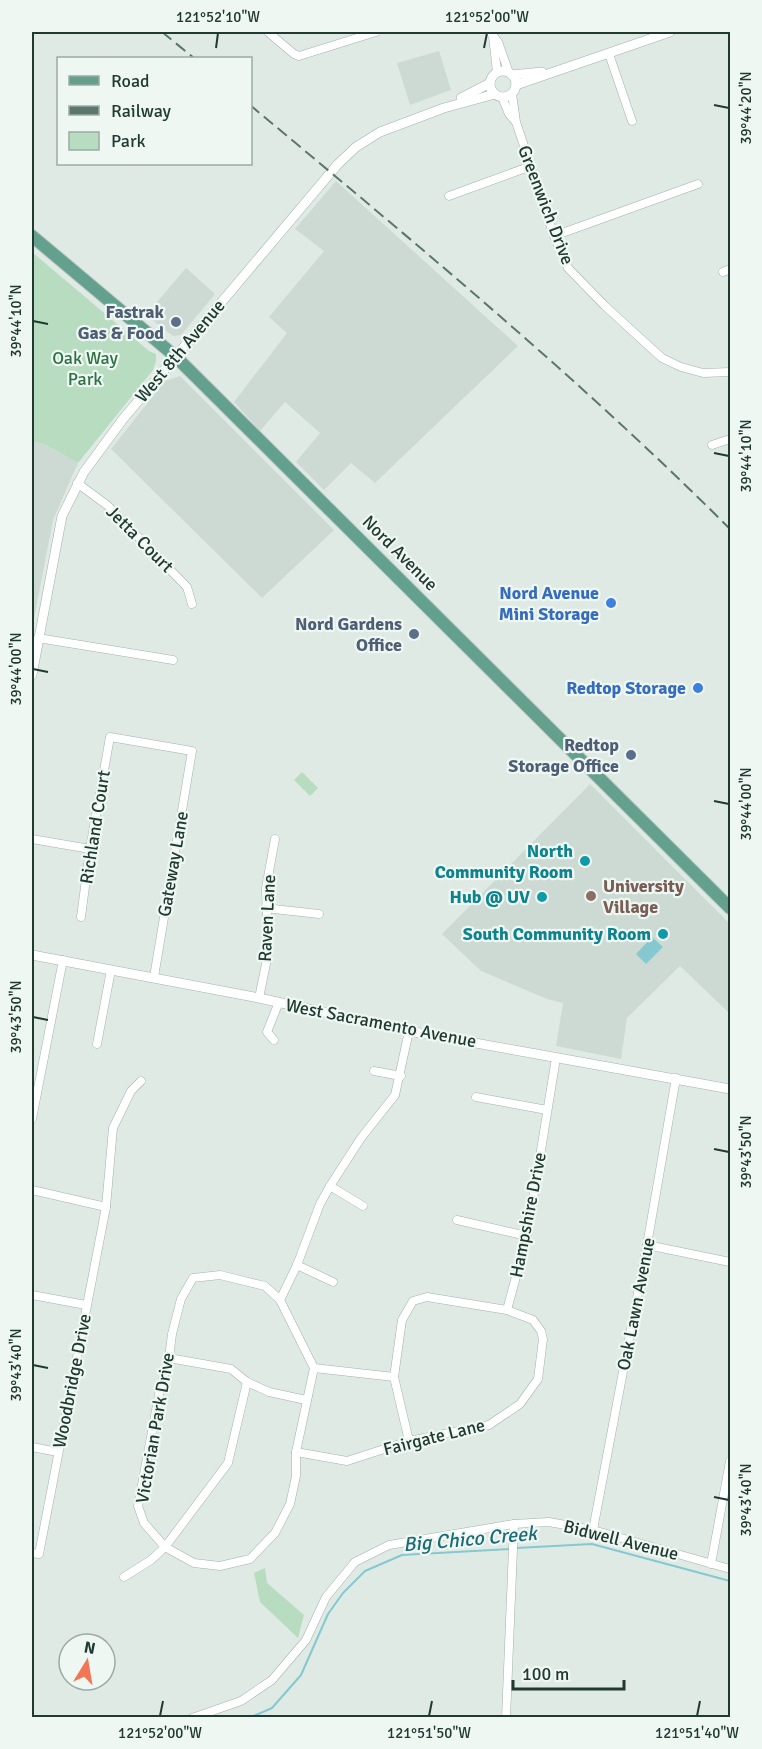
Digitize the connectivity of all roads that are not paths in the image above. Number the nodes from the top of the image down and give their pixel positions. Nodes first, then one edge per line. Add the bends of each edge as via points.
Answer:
1 (268, 32) edge
2 (376, 32) edge
3 (670, 32) edge
4 (492, 34) edge
5 (609, 54) junction
6 (559, 70) junction
7 (497, 72) junction
8 (510, 74) junction
9 (490, 83) junction
10 (506, 93) junction
11 (444, 108) junction
12 (632, 121) dead end
13 (531, 166) junction
14 (698, 184) dead end
15 (449, 196) dead end
16 (32, 237) edge
17 (554, 237) junction
18 (176, 357) junction
19 (730, 372) edge
20 (730, 439) edge
21 (712, 445) dead end
22 (77, 483) junction
23 (192, 604) dead end
24 (38, 638) junction
25 (173, 660) dead end
26 (32, 675) edge
27 (111, 737) joint
28 (32, 839) edge
29 (275, 839) dead end
30 (90, 849) junction
31 (266, 908) junction
32 (730, 908) edge
33 (319, 914) dead end
34 (81, 917) dead end
35 (32, 955) edge
36 (63, 960) junction
37 (111, 970) junction
38 (154, 977) junction
39 (259, 998) junction
40 (279, 1002) junction
41 (409, 1031) junction
42 (274, 1040) dead end
43 (97, 1044) dead end
44 (556, 1058) junction
45 (374, 1071) dead end
46 (401, 1076) junction
47 (676, 1078) junction
48 (141, 1081) dead end
49 (730, 1089) edge
50 (476, 1097) dead end
51 (547, 1110) junction
52 (32, 1119) edge
53 (330, 1186) junction
54 (32, 1190) edge
55 (363, 1206) dead end
56 (106, 1207) junction
57 (457, 1220) dead end
58 (527, 1236) junction
59 (648, 1245) junction
60 (730, 1262) edge
61 (297, 1265) junction
62 (333, 1282) dead end
63 (32, 1295) edge
64 (280, 1300) junction
65 (86, 1305) junction
66 (507, 1310) junction
67 (169, 1358) junction
68 (314, 1368) junction
69 (394, 1377) junction
70 (247, 1382) junction
71 (306, 1400) junction
72 (409, 1441) junction
73 (32, 1446) edge
74 (58, 1452) junction
75 (296, 1452) junction
76 (730, 1461) edge
77 (514, 1524) junction
78 (593, 1530) junction
79 (165, 1547) junction
80 (35, 1554) edge
81 (711, 1564) junction
82 (730, 1569) edge
83 (124, 1577) dead end
84 (192, 1718) edge
85 (506, 1718) edge

1 - 2 street via 299,56
3 - 5 street, West 8th Avenue
4 - 7 street
4 - 8 street
5 - 6 street, West 8th Avenue
5 - 12 street
6 - 8 street, West 8th Avenue
6 - 10 street, West 8th Avenue
7 - 8 street, West 8th Avenue
7 - 9 street
8 - 10 street
9 - 10 street
9 - 11 street, West 8th Avenue
10 - 11 street, West 8th Avenue
10 - 13 street, Greenwich Drive via 509,114 516,122
11 - 18 street, West 8th Avenue via 380,132 345,157
13 - 15 street
13 - 17 street, Greenwich Drive
14 - 17 street
16 - 18 main road, Nord Avenue
17 - 19 street, Greenwich Drive via 568,268 662,358 703,373
18 - 22 street, West 8th Avenue
18 - 32 main road, Nord Avenue
20 - 21 street
22 - 23 street, Jetta Court via 107,505 187,587
22 - 24 street, West 8th Avenue via 62,516
24 - 25 street
24 - 26 street, West 8th Avenue
27 - 30 street, Richland Court
27 - 38 street, Gateway Lane via 192,751
28 - 30 street
29 - 31 street, Raven Lane
30 - 34 street, Richland Court
31 - 33 street
31 - 39 street, Raven Lane via 268,954
35 - 36 street, West Sacramento Avenue
36 - 37 street, West Sacramento Avenue
36 - 52 street
37 - 38 street, West Sacramento Avenue
37 - 43 street
38 - 39 street, West Sacramento Avenue
39 - 40 street, West Sacramento Avenue
40 - 41 street, West Sacramento Avenue
40 - 42 street via 267,1032
41 - 44 street, West Sacramento Avenue
41 - 46 street
44 - 47 street, West Sacramento Avenue
44 - 51 street, Hampshire Drive
45 - 46 street
46 - 53 street via 395,1095
47 - 49 street, West Sacramento Avenue
47 - 59 street, Oak Lawn Avenue
48 - 56 street, Woodbridge Drive via 131,1091 113,1128
50 - 51 street
51 - 58 street, Hampshire Drive
53 - 55 street
53 - 61 street
54 - 56 street
56 - 65 street, Woodbridge Drive
57 - 58 street
58 - 66 street, Hampshire Drive
59 - 60 street
59 - 78 street, Oak Lawn Avenue
61 - 62 street
61 - 64 street
63 - 65 street
64 - 67 street, Victorian Park Drive via 265,1286 220,1275 193,1278 181,1299
64 - 68 street, Victorian Park Drive
65 - 74 street, Woodbridge Drive
66 - 69 street via 427,1298 413,1301 402,1320
66 - 72 street, Fairgate Lane via 533,1320 543,1339 538,1379 520,1404 489,1425
67 - 70 street via 231,1369
67 - 79 street, Victorian Park Drive via 138,1506 144,1523
68 - 69 street
68 - 71 street, Victorian Park Drive
69 - 72 street
70 - 71 street via 269,1392
70 - 79 street via 228,1463
71 - 75 street, Victorian Park Drive
72 - 75 street, Fairgate Lane via 347,1461
73 - 74 street
74 - 80 street, Woodbridge Drive
75 - 79 street, Victorian Park Drive via 290,1504 275,1533 250,1559 220,1566 194,1563
76 - 81 street
77 - 78 street, Bidwell Avenue via 549,1522
77 - 84 street, Bidwell Avenue via 389,1545 355,1562 326,1598 306,1640 272,1680 241,1701
77 - 85 street
78 - 81 street, Bidwell Avenue
79 - 83 street
81 - 82 street, Bidwell Avenue

